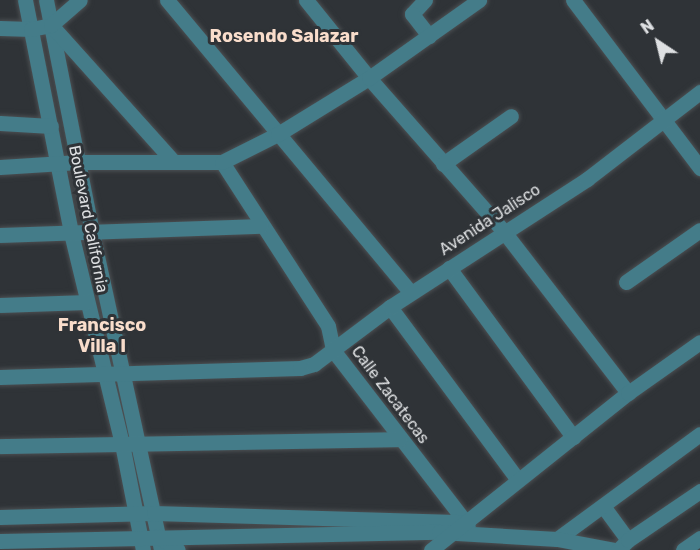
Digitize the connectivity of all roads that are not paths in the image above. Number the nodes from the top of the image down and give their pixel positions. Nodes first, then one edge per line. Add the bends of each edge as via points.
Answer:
1 (19, 0) edge
2 (25, 0) edge
3 (46, 0) edge
4 (80, 0) edge
5 (167, 0) edge
6 (306, 0) edge
7 (425, 0) edge
8 (479, 0) edge
9 (573, 0) edge
10 (51, 25) junction
11 (0, 28) edge
12 (28, 29) junction
13 (429, 36) junction
14 (369, 78) junction
15 (700, 92) edge
16 (511, 116) dead end
17 (665, 119) junction
18 (0, 123) edge
19 (47, 126) junction
20 (278, 134) junction
21 (172, 160) junction
22 (79, 162) junction
23 (222, 162) junction
24 (443, 164) junction
25 (59, 165) junction
26 (0, 167) edge
27 (700, 168) edge
28 (261, 226) junction
29 (700, 230) edge
30 (71, 232) junction
31 (92, 233) junction
32 (505, 233) junction
33 (0, 235) edge
34 (449, 268) junction
35 (626, 282) dead end
36 (411, 293) junction
37 (87, 302) junction
38 (0, 305) edge
39 (390, 307) junction
40 (698, 347) edge
41 (333, 351) junction
42 (121, 372) junction
43 (104, 374) junction
44 (0, 377) edge
45 (628, 393) junction
46 (700, 434) edge
47 (573, 437) junction
48 (400, 439) junction
49 (138, 443) junction
50 (122, 444) junction
51 (0, 446) edge
52 (518, 480) junction
53 (700, 491) edge
54 (603, 506) junction
55 (154, 513) junction
56 (137, 514) junction
57 (0, 517) edge
58 (465, 529) junction
59 (307, 536) junction
60 (700, 538) edge
61 (557, 539) junction
62 (0, 541) edge
63 (160, 543) edge
64 (507, 543) edge
65 (143, 544) edge
66 (36, 545) edge
67 (584, 547) edge
68 (620, 547) edge
69 (433, 549) edge
70 (178, 550) edge
71 (292, 550) edge
72 (683, 550) edge

1 - 12 street
2 - 12 street, Boulevard California
3 - 10 street, Boulevard California
4 - 10 street
5 - 20 street
6 - 14 street
7 - 13 street via 412,14
8 - 13 street
9 - 17 street
10 - 12 street
10 - 21 street
10 - 22 street, Boulevard California
11 - 12 street
12 - 19 street, Boulevard California
13 - 14 street
14 - 20 street
14 - 24 street
15 - 17 street, Avenida Jalisco
16 - 24 street
17 - 27 street
17 - 32 street, Avenida Jalisco
18 - 19 street
19 - 25 street, Boulevard California
20 - 23 street
20 - 36 street
21 - 22 street
21 - 23 street
22 - 25 street
22 - 31 street, Boulevard California
23 - 28 street, Calle Zacatecas
24 - 32 street
25 - 26 street
25 - 30 street, Boulevard California
28 - 31 street
28 - 41 street, Calle Zacatecas via 328,326
29 - 35 street
30 - 31 street
30 - 33 street
30 - 37 street, Boulevard California
31 - 42 street, Boulevard California
32 - 34 street, Avenida Jalisco
32 - 45 street
34 - 36 street, Avenida Jalisco
34 - 47 street
36 - 39 street, Avenida Jalisco
37 - 38 street
37 - 43 street, Boulevard California
39 - 41 street, Avenida Jalisco
39 - 52 street
40 - 45 street
41 - 42 street, Avenida Jalisco via 300,368
41 - 48 street, Calle Zacatecas
42 - 43 street, Avenida Jalisco
42 - 49 street, Boulevard California
43 - 44 street, Avenida Jalisco
43 - 50 street, Boulevard California
45 - 47 street
46 - 54 street
47 - 52 street
48 - 49 street
48 - 58 street, Calle Zacatecas
49 - 50 street
49 - 55 street, Boulevard California
50 - 51 street
50 - 56 street, Boulevard California
52 - 58 street
53 - 68 street
54 - 61 street
54 - 68 street
55 - 56 street
55 - 58 street
55 - 63 street, Boulevard California
56 - 57 street
56 - 65 street, Boulevard California
58 - 59 street
58 - 64 street
58 - 69 street
59 - 63 street
59 - 71 street
60 - 72 street
61 - 64 street
61 - 67 street
62 - 66 street
63 - 65 street
63 - 70 street
65 - 66 street
67 - 68 street

